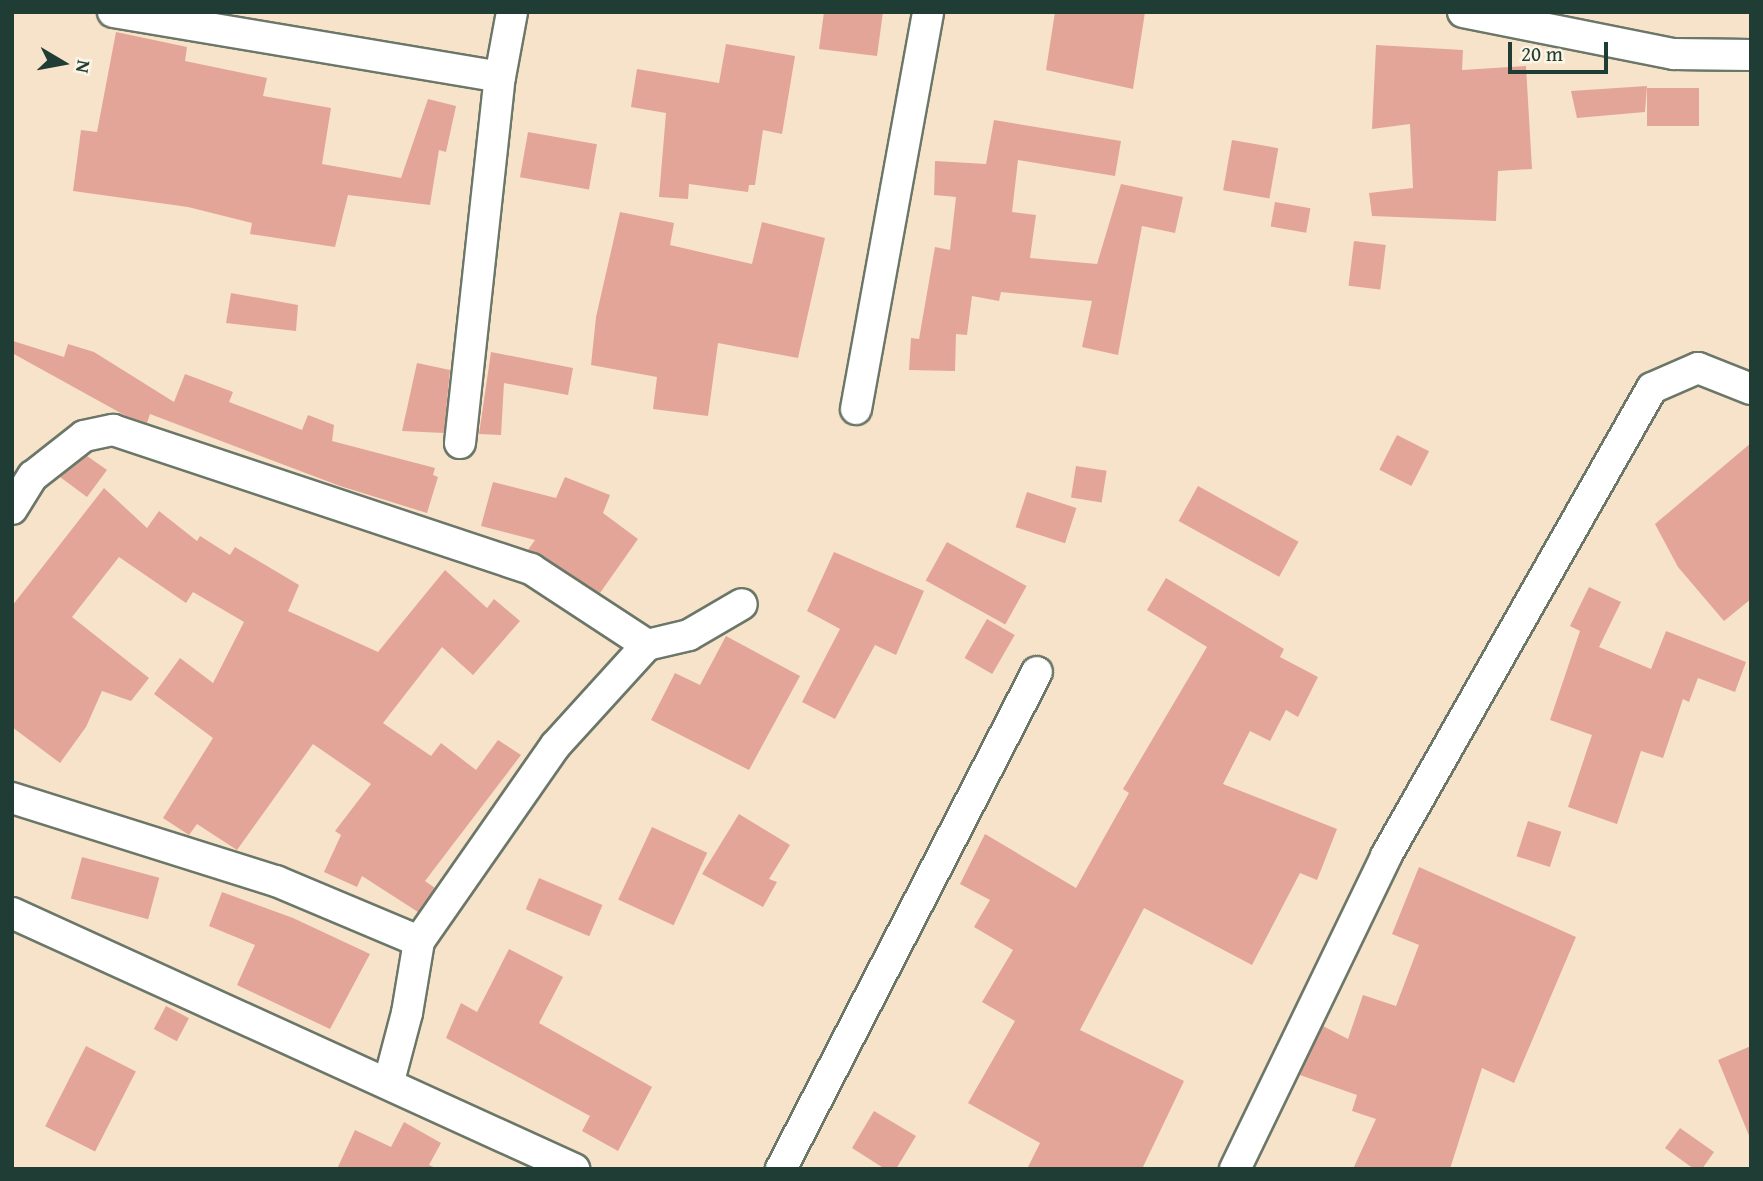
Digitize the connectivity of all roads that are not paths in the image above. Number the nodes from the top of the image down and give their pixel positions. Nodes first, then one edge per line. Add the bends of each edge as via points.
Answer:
1 (113, 12) edge
2 (512, 12) edge
3 (928, 12) edge
4 (1462, 12) edge
5 (1751, 55) edge
6 (500, 76) junction
7 (1751, 388) edge
8 (856, 409) dead end
9 (460, 443) dead end
10 (12, 509) edge
11 (742, 604) dead end
12 (647, 645) junction
13 (1037, 672) dead end
14 (12, 799) edge
15 (12, 913) edge
16 (419, 941) junction
17 (389, 1081) junction
18 (574, 1169) edge
19 (781, 1169) edge
20 (1235, 1169) edge

1 - 6 street
2 - 6 street
3 - 8 street
4 - 5 street via 1674,54
6 - 9 street
7 - 20 street via 1698,368 1652,388 1385,856
10 - 12 street via 33,476 53,460 84,436 113,430 531,569
11 - 12 street via 689,635
12 - 16 street via 555,746
13 - 19 street
14 - 16 street via 276,881
15 - 17 street
16 - 17 street
17 - 18 street

